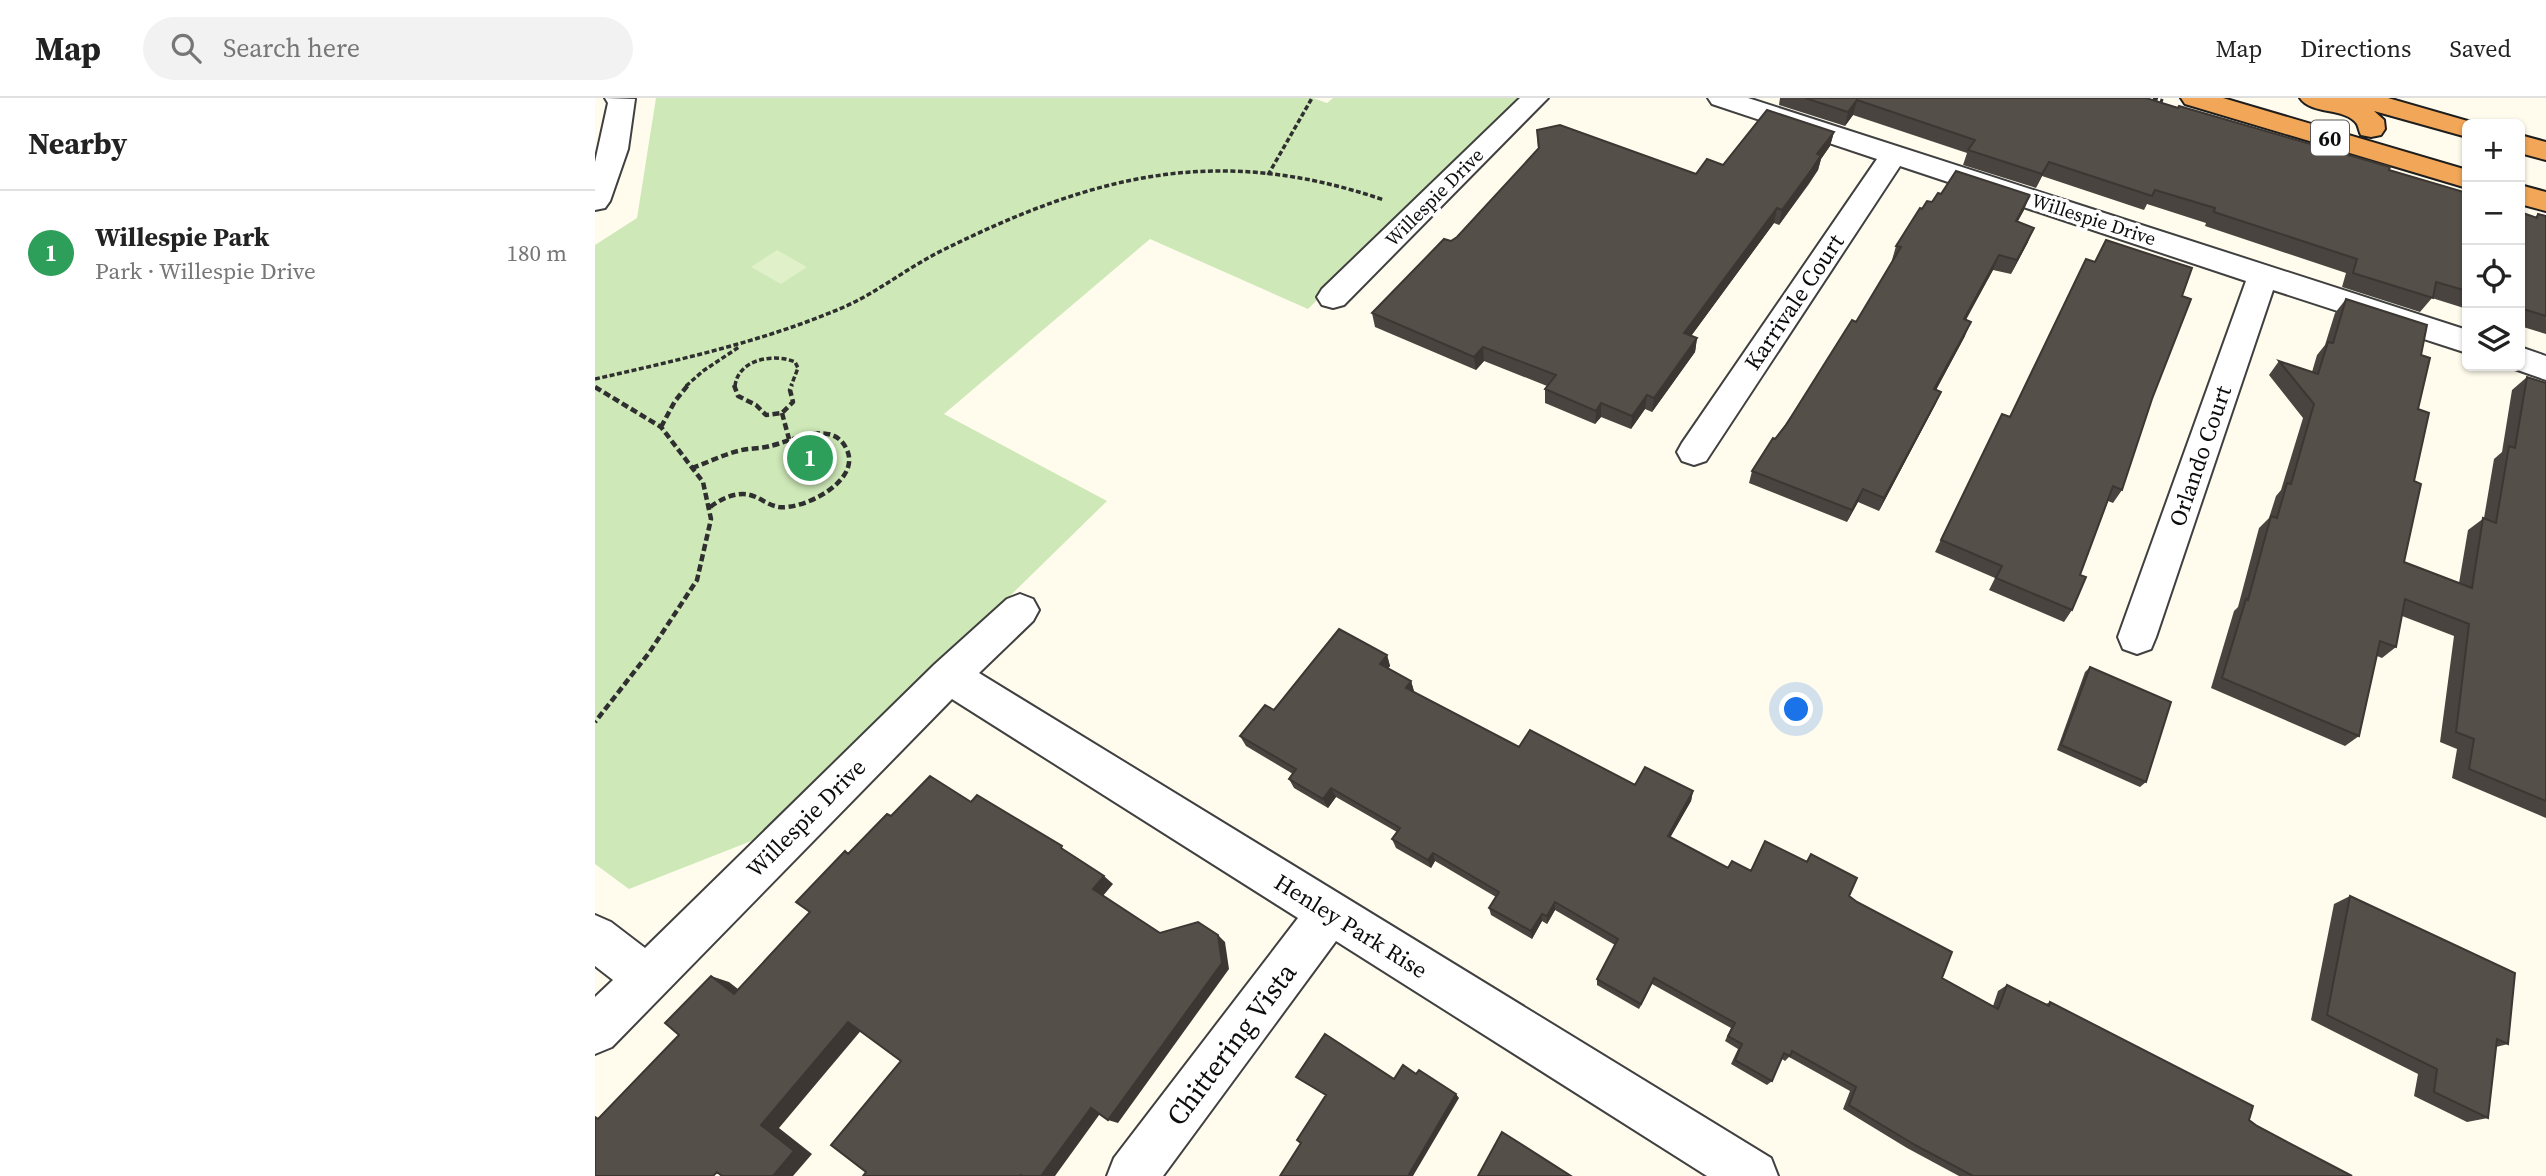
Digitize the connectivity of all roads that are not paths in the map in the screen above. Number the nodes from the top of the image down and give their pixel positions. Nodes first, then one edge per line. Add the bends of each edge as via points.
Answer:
1 (618, 98) edge
2 (1535, 98) edge
3 (1721, 98) edge
4 (2194, 98) edge
5 (2313, 98) edge
6 (2358, 98) edge
7 (2462, 128) edge
8 (2342, 142) junction
9 (2525, 145) edge
10 (2546, 151) edge
11 (1895, 153) junction
12 (2462, 178) edge
13 (2525, 196) edge
14 (595, 201) edge
15 (2546, 202) edge
16 (2263, 275) junction
17 (1333, 297) dead end
18 (2462, 340) edge
19 (2525, 361) edge
20 (2546, 368) edge
21 (1693, 452) dead end
22 (1020, 610) dead end
23 (2137, 637) dead end
24 (949, 676) junction
25 (1330, 912) junction
26 (595, 938) edge
27 (647, 977) junction
28 (595, 1030) edge
29 (1132, 1176) edge
30 (1753, 1176) edge

1 - 14 street via 622,99 614,149
2 - 17 street, Willespie Drive
3 - 11 street, Willespie Drive
4 - 8 highway, 60
5 - 8 highway, 60 via 2370,120 2371,132 2365,139
6 - 7 highway, 60
8 - 12 highway, 60
9 - 10 highway
11 - 16 street, Willespie Drive
11 - 21 street, Karrivale Court
13 - 15 highway
16 - 18 street, Willespie Drive
16 - 23 street, Orlando Court
19 - 20 street
22 - 24 street, Willespie Drive
24 - 25 street, Henley Park Rise
24 - 27 street, Willespie Drive
25 - 29 street, Chittering Vista
25 - 30 street, Henley Park Rise
26 - 27 street
27 - 28 street, Willespie Drive

